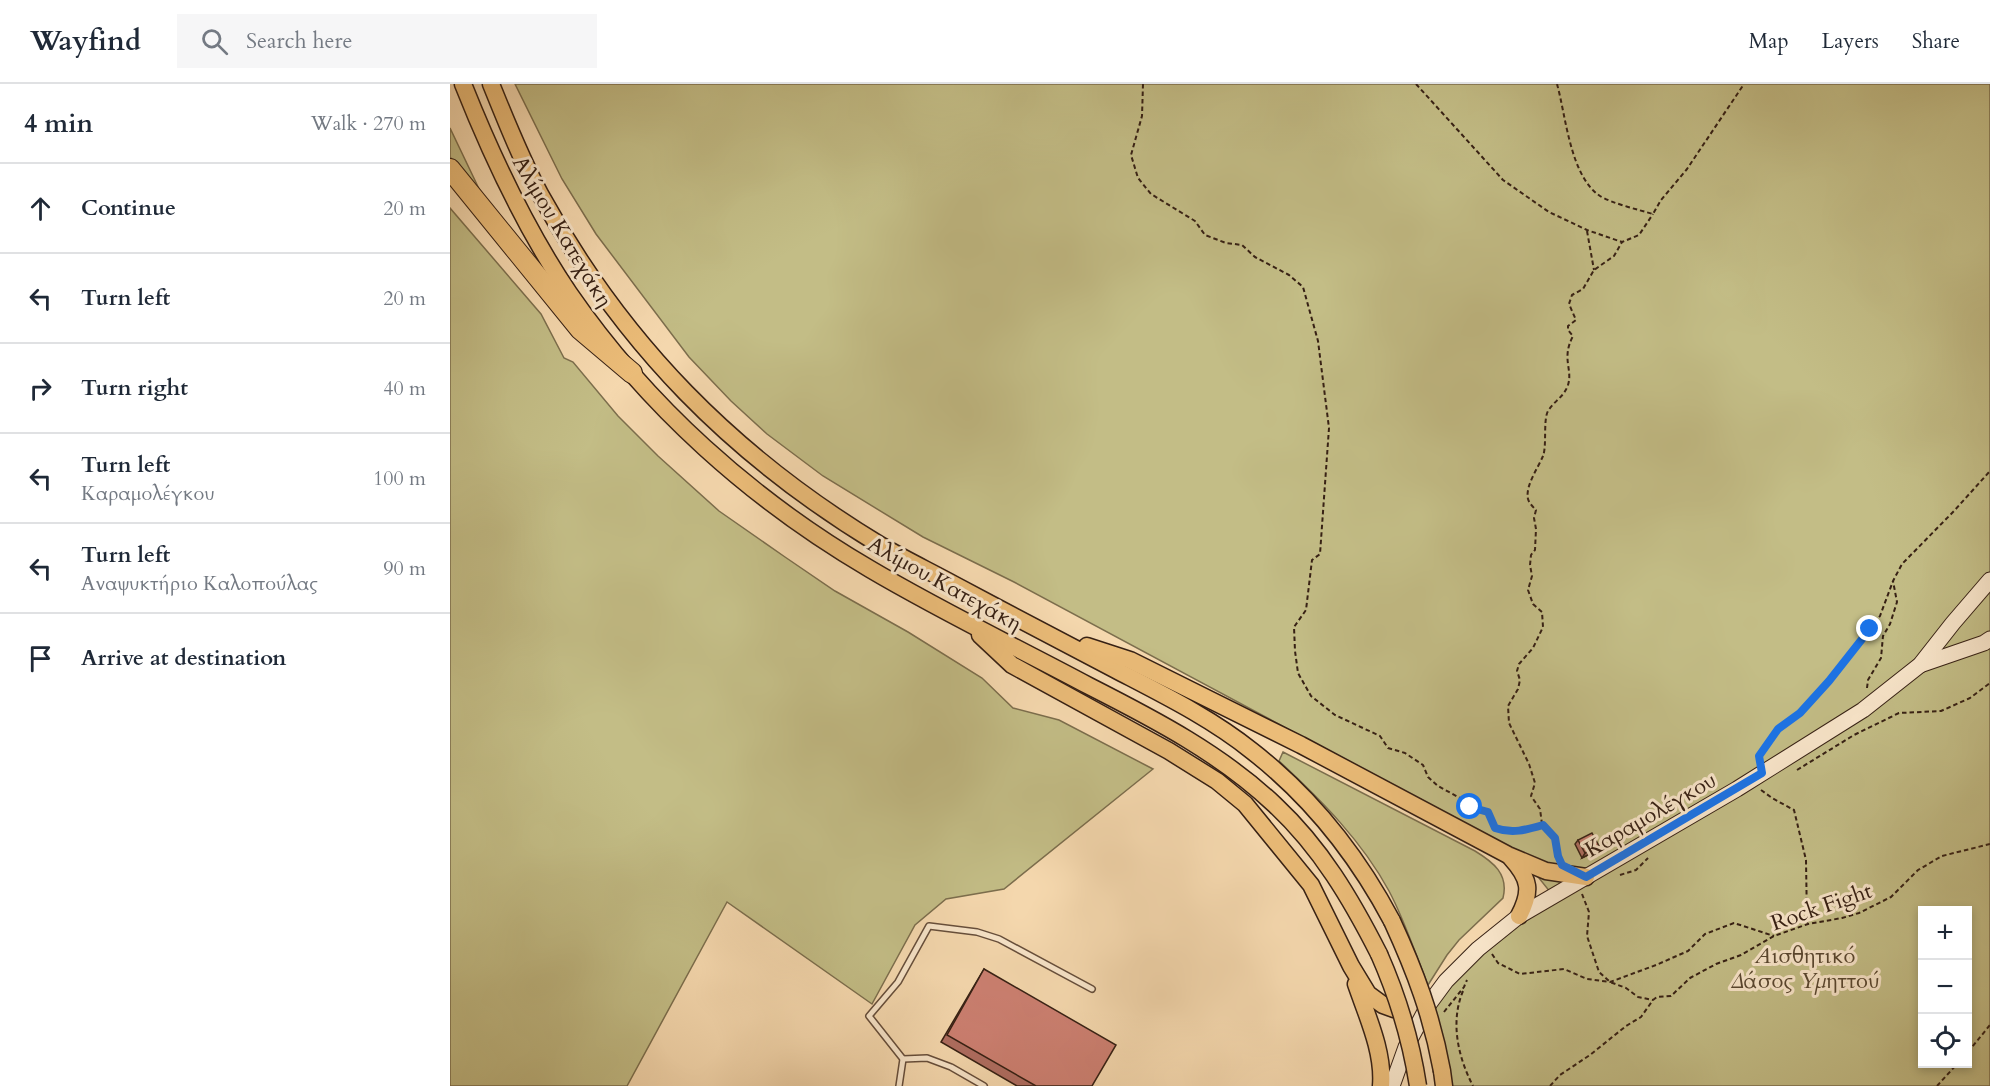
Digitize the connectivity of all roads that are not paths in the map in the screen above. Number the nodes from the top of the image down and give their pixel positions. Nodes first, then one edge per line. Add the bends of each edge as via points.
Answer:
1 (463, 84) edge
2 (490, 84) edge
3 (450, 170) edge
4 (632, 373) junction
5 (1990, 580) edge
6 (959, 617) junction
7 (1041, 631) junction
8 (1990, 639) edge
9 (1920, 665) junction
10 (1508, 855) junction
11 (1584, 885) junction
12 (1519, 916) junction
13 (1350, 966) junction
14 (1092, 989) dead end
15 (1429, 1004) junction
16 (1394, 1009) joint
17 (903, 1059) junction
18 (1443, 1079) edge
19 (899, 1086) edge
20 (984, 1086) edge
21 (1381, 1086) edge
22 (1392, 1086) edge
23 (1418, 1086) edge

1 - 4 main road, Αλίμου Κατεχάκη via 493,157 540,246 569,292
2 - 7 main road, Αλίμου Κατεχάκη via 539,192 590,277 652,357 703,412 766,466 882,546
3 - 4 highway via 580,329
4 - 6 main road, Αλίμου Κατεχάκη via 687,432 748,485 862,564
5 - 9 street
6 - 13 main road via 1012,665 1169,751 1245,804 1311,885
6 - 23 main road, Αλίμου Κατεχάκη, bridge via 1195,743 1237,772 1294,824 1328,865 1380,954 1406,1028
7 - 10 main road via 1130,660
7 - 18 main road, Αλίμου Κατεχάκη, bridge via 1184,707 1252,750 1332,828 1364,871 1392,921 1424,994
8 - 9 street
9 - 11 street, Καραμολέγκου via 1765,780
10 - 11 main road
10 - 12 main road via 1524,874 1528,887
11 - 12 street, Καραμολέγκου
12 - 15 street, Καραμολέγκου via 1464,962
13 - 16 main road via 1368,994
13 - 21 main road via 1375,1039
14 - 17 lane via 999,939 929,926 898,982 869,1016
15 - 16 street via 1404,1011
15 - 22 street, Καραμολέγκου via 1406,1047
17 - 19 lane
17 - 20 lane via 927,1058

